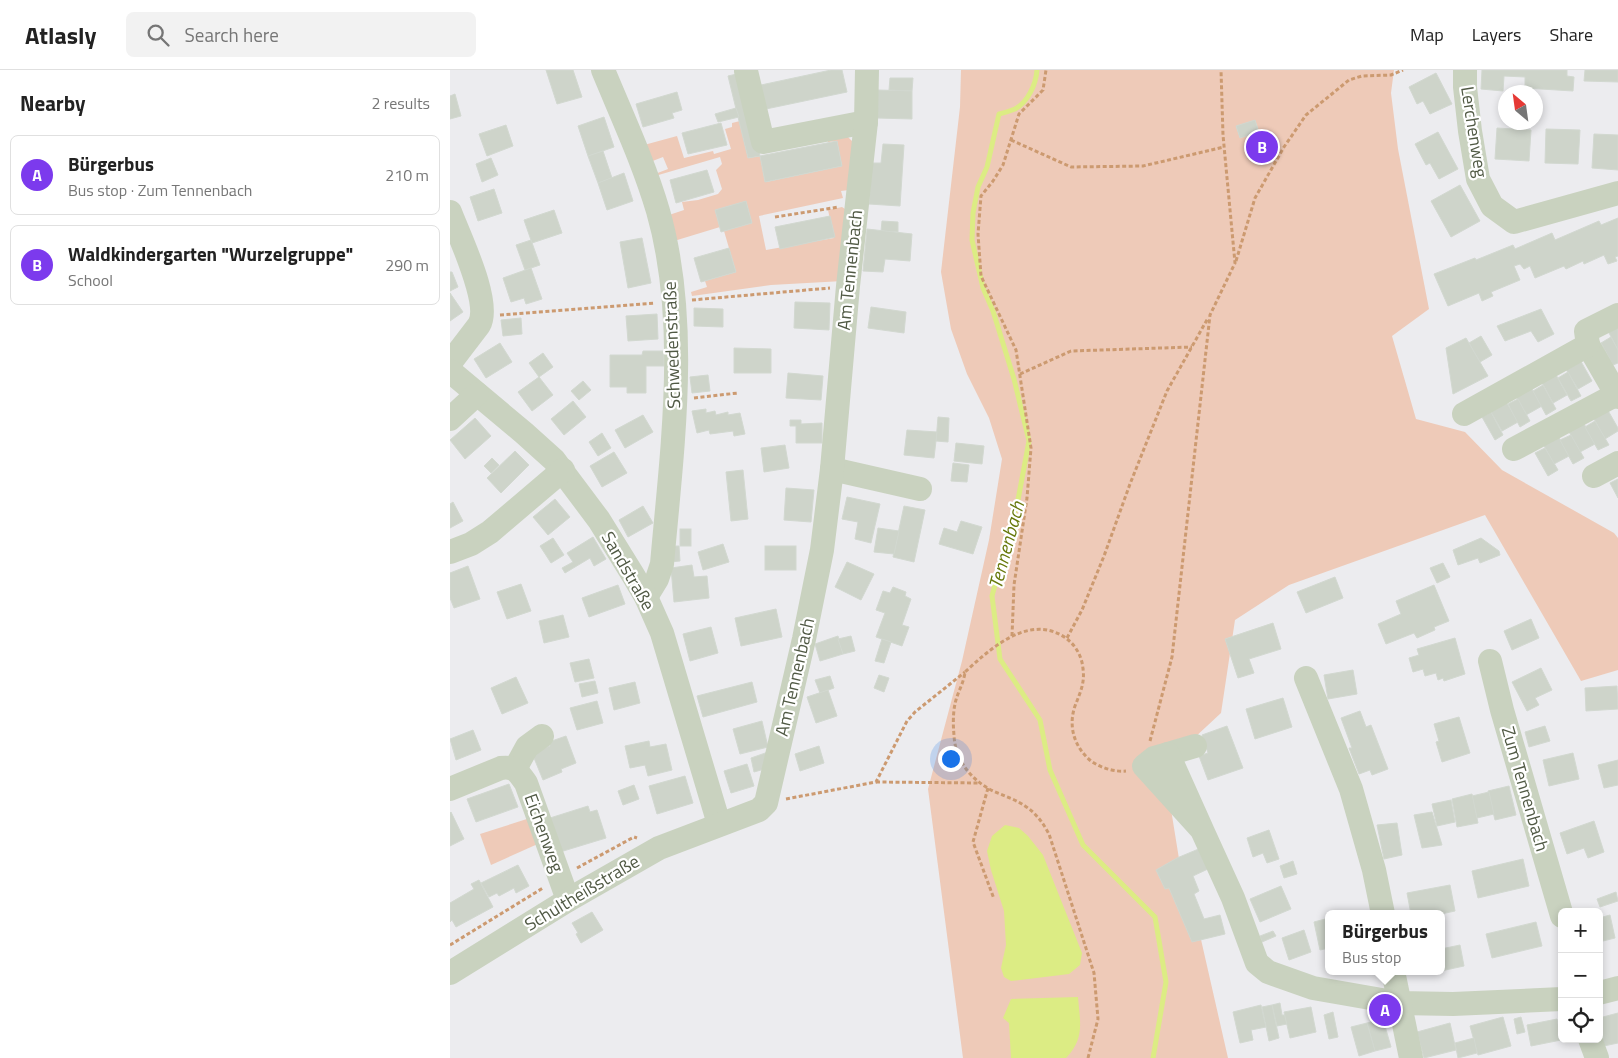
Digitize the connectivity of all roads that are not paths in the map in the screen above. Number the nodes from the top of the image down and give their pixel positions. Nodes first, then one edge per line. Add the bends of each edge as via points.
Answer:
1 (603, 70) edge
2 (867, 70) edge
3 (1465, 70) edge
4 (746, 71) edge
5 (866, 122) junction
6 (1618, 193) edge
7 (450, 212) edge
8 (1618, 315) edge
9 (1588, 345) junction
10 (450, 363) edge
11 (450, 371) edge
12 (1616, 389) edge
13 (478, 394) junction
14 (1464, 414) dead end
15 (450, 419) edge
16 (1514, 449) dead end
17 (1618, 464) edge
18 (832, 469) junction
19 (563, 470) junction
20 (1594, 476) dead end
21 (920, 489) dead end
22 (450, 552) edge
23 (646, 597) junction
24 (1490, 660) dead end
25 (1306, 678) dead end
26 (542, 736) dead end
27 (1195, 746) dead end
28 (1168, 754) junction
29 (515, 770) junction
30 (450, 790) edge
31 (719, 824) junction
32 (1202, 830) junction
33 (568, 900) junction
34 (1560, 908) edge
35 (1382, 910) edge
36 (450, 973) edge
37 (1394, 975) edge
38 (1618, 988) edge
39 (1603, 992) edge
40 (1558, 999) edge
41 (1398, 1002) junction
42 (1591, 1043) edge
43 (1412, 1058) edge
44 (1597, 1058) edge

1 - 23 street, Schwedenstraße via 658,212 674,301 676,400 662,564 658,579
2 - 5 street, Am Tennenbach
3 - 6 street, Lerchenweg via 1474,159 1478,179 1492,206 1514,222
4 - 5 street via 763,142
5 - 18 street, Am Tennenbach
7 - 10 street via 479,288 483,310 480,325
8 - 9 street via 1586,331
9 - 12 street
9 - 14 street
11 - 13 street, Sandstraße
12 - 16 street
13 - 15 street
13 - 19 street, Sandstraße
17 - 20 street
18 - 21 street
18 - 31 street, Am Tennenbach via 822,550 766,803 759,810
19 - 22 street via 490,532
19 - 23 street, Sandstraße via 599,520
23 - 31 street, Sandstraße via 664,642
24 - 34 street, Zum Tennenbach
25 - 35 street via 1351,789
26 - 29 street via 527,747
27 - 28 street
28 - 32 street
28 - 32 street via 1154,758 1144,766
29 - 30 street via 501,768
29 - 33 street, Eichenweg via 526,784
31 - 33 street, Schultheißstraße via 658,848
32 - 41 street via 1233,898 1257,963 1268,972 1313,988
33 - 36 street, Schultheißstraße
37 - 41 street
38 - 39 street
40 - 41 street via 1453,1004
41 - 43 street
42 - 44 street

